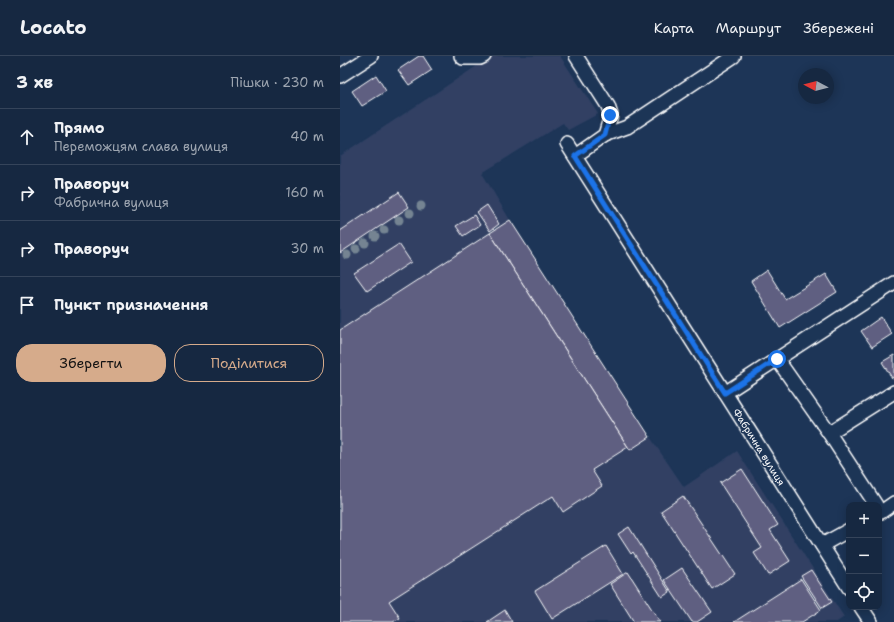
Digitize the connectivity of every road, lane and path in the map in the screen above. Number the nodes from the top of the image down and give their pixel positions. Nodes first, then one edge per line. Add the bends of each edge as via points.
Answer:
1 (371, 56) edge
2 (461, 56) edge
3 (484, 56) edge
4 (576, 56) edge
5 (734, 56) edge
6 (340, 76) edge
7 (605, 135) junction
8 (567, 144) dead end
9 (575, 156) junction
10 (894, 283) edge
11 (777, 359) junction
12 (894, 392) edge
13 (725, 393) junction
14 (829, 434) junction
15 (874, 502) edge
16 (894, 503) edge
17 (882, 509) edge
18 (846, 532) edge
19 (822, 545) junction
20 (846, 583) edge
21 (863, 610) edge
22 (871, 622) edge

1 - 6 street
2 - 3 street
4 - 7 street via 608,106 610,115
5 - 7 street via 627,127
7 - 9 street
8 - 9 street, Фабрична вулиця
9 - 13 street, Фабрична вулиця
10 - 11 street
11 - 13 street
11 - 14 street
12 - 14 street
13 - 19 street, Фабрична вулиця
14 - 15 street
16 - 17 street
18 - 19 street
19 - 20 street, Фабрична вулиця
21 - 22 street

